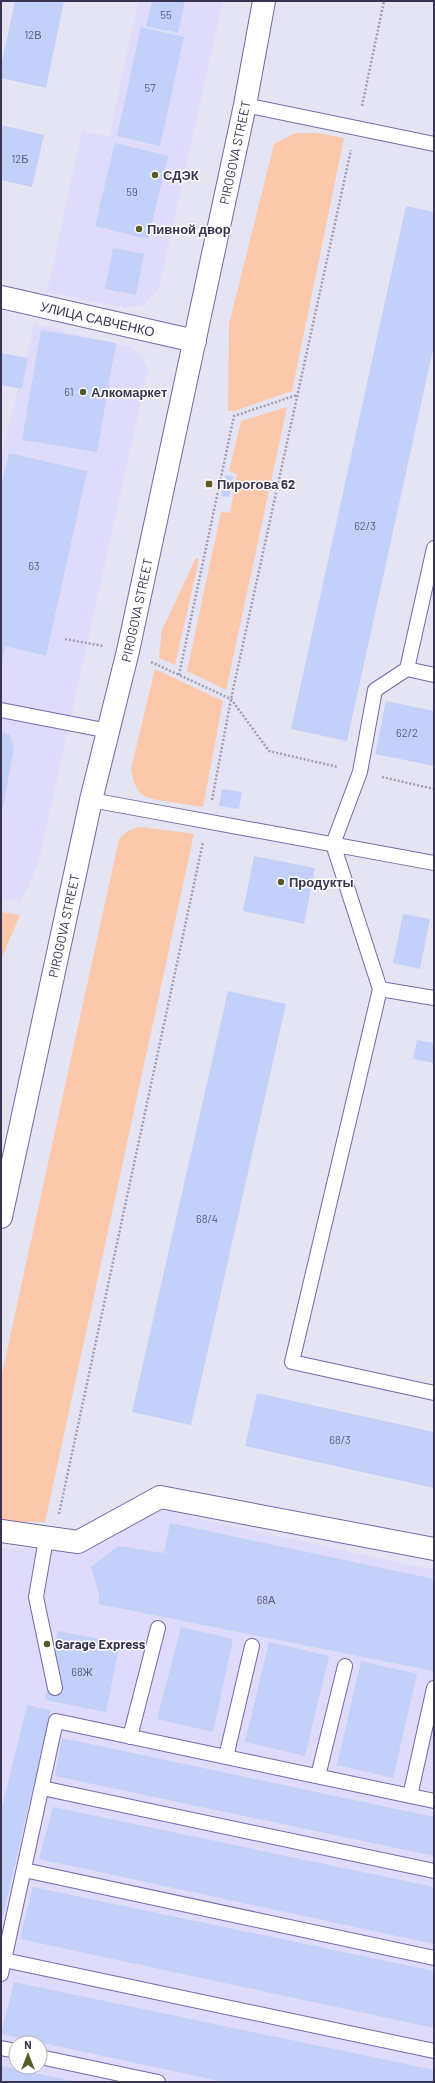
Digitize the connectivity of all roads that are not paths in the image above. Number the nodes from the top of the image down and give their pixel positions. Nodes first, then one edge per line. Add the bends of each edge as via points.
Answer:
1 (264, 1) edge
2 (245, 105) junction
3 (434, 144) edge
4 (1, 297) edge
5 (195, 341) junction
6 (434, 548) edge
7 (407, 669) junction
8 (434, 675) edge
9 (1, 710) edge
10 (108, 731) junction
11 (91, 800) junction
12 (333, 844) junction
13 (434, 863) edge
14 (380, 989) junction
15 (434, 998) edge
16 (1, 1217) edge
17 (434, 1393) edge
18 (1, 1531) edge
19 (49, 1539) junction
20 (434, 1549) edge
21 (158, 1628) dead end
22 (252, 1646) dead end
23 (345, 1666) dead end
24 (55, 1688) dead end
25 (434, 1688) edge
26 (130, 1737) junction
27 (226, 1757) junction
28 (318, 1776) junction
29 (42, 1788) junction
30 (410, 1796) junction
31 (434, 1801) edge
32 (24, 1870) junction
33 (434, 1871) edge
34 (434, 1958) edge
35 (4, 1960) junction
36 (1, 1974) edge
37 (434, 2051) edge
38 (48, 2059) edge
39 (158, 2082) edge

1 - 2 main road, PIROGOVA STREET
2 - 3 lane
2 - 5 main road, PIROGOVA STREET
4 - 5 main road, УЛИЦА САВЧЕНКО
5 - 10 main road, PIROGOVA STREET via 128,651
6 - 7 lane
7 - 8 lane
7 - 12 lane via 376,690 360,772
9 - 10 lane
10 - 11 main road, PIROGOVA STREET
11 - 12 lane
11 - 16 main road, PIROGOVA STREET
12 - 13 lane
12 - 14 lane
14 - 15 lane
14 - 17 lane via 292,1362
18 - 19 main road
19 - 20 main road via 78,1542 160,1497
19 - 24 lane via 36,1597
21 - 26 lane
22 - 27 lane
23 - 28 lane
25 - 30 lane
26 - 27 lane
26 - 29 lane via 56,1721
27 - 28 lane
28 - 30 lane
29 - 32 lane
29 - 33 lane
30 - 31 lane
32 - 34 lane
32 - 35 lane
35 - 36 lane
35 - 37 lane
38 - 39 lane

